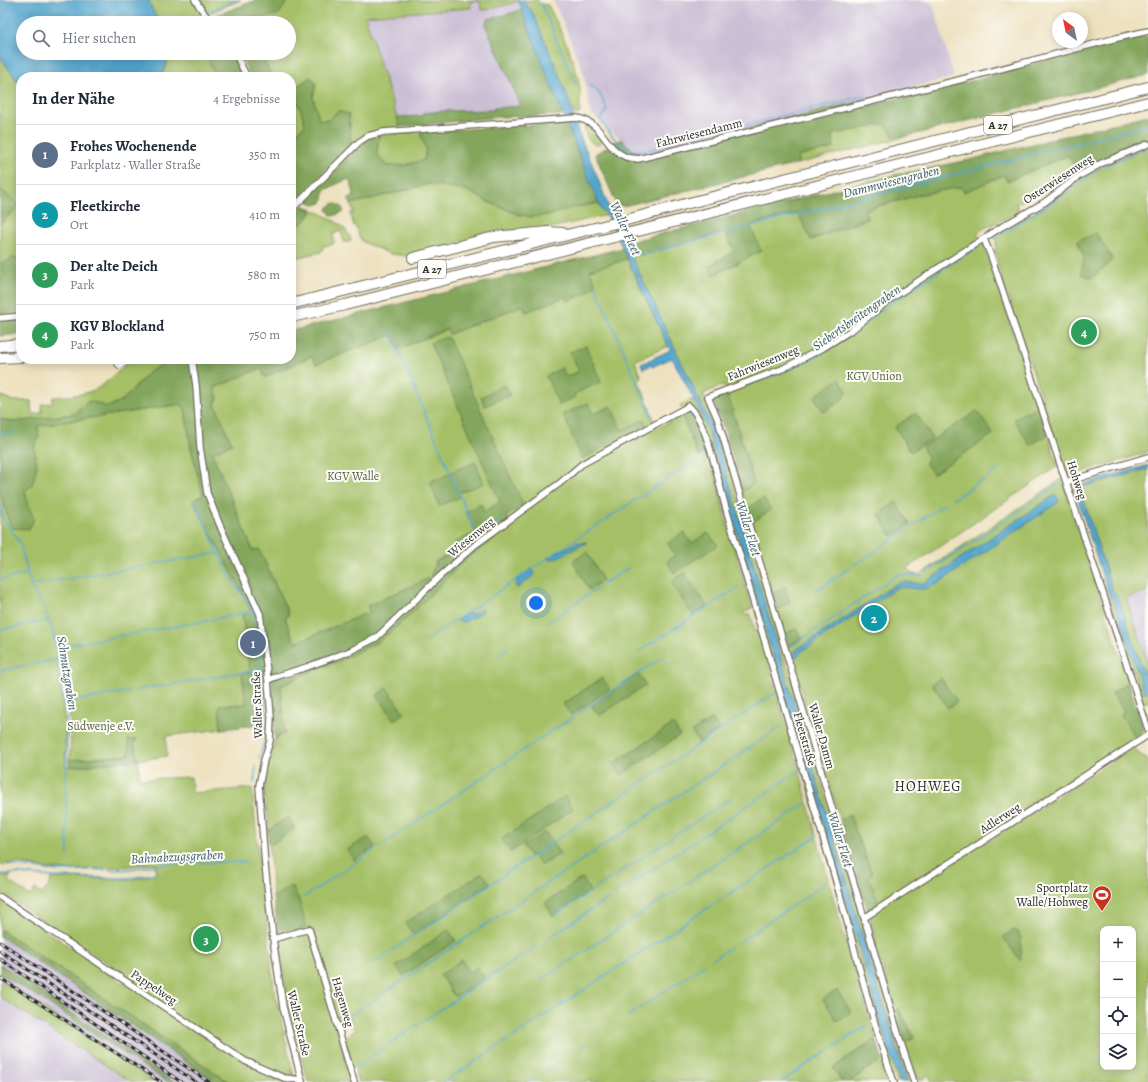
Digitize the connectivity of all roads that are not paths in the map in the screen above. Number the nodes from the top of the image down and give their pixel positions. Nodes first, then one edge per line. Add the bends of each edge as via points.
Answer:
1 (195, 0) edge
2 (206, 16) edge
3 (1148, 32) edge
4 (238, 60) edge
5 (244, 72) edge
6 (1148, 87) edge
7 (1148, 102) edge
8 (1148, 144) edge
9 (296, 205) edge
10 (573, 233) junction
11 (984, 239) junction
12 (413, 258) dead end
13 (296, 303) edge
14 (16, 316) edge
15 (296, 316) edge
16 (0, 318) edge
17 (16, 344) edge
18 (0, 346) edge
19 (16, 357) edge
20 (0, 358) edge
21 (192, 364) edge
22 (708, 397) joint
23 (688, 406) joint
24 (1148, 457) edge
25 (1066, 482) junction
26 (268, 680) junction
27 (1148, 729) edge
28 (1148, 735) edge
29 (0, 897) edge
30 (864, 918) junction
31 (273, 939) junction
32 (302, 1081) edge
33 (354, 1082) edge
34 (894, 1082) edge
35 (914, 1082) edge

1 - 2 street
3 - 9 street, Fahrwiesendamm via 638,159 617,152 599,129 577,118 384,132 368,136 359,142
4 - 5 street
6 - 10 highway, A 27
7 - 15 highway, A 27
8 - 11 street, Osterwiesenweg via 1120,154 1078,176 1045,202
10 - 12 highway via 548,232 494,237
10 - 13 highway, A 27
11 - 22 street, Fahrwiesenweg via 889,300 823,348 782,369
11 - 25 street, Hohweg
14 - 16 street
17 - 18 highway
19 - 20 highway
21 - 26 street, Waller Straße via 207,493 260,614
22 - 30 street, Waller Damm via 718,420
23 - 26 street, Wiesenweg via 582,464 475,545 376,638 350,651
23 - 34 street, Fleetstraße via 694,412 710,449
24 - 25 street
25 - 27 street, Hohweg
26 - 31 street, Waller Straße via 270,741 259,790
28 - 30 street, Adlerweg
29 - 32 street, Pappelweg via 245,1061 284,1078
30 - 35 street, Waller Damm
31 - 32 street, Waller Straße via 283,1007
31 - 33 street, Hagenweg via 309,929

